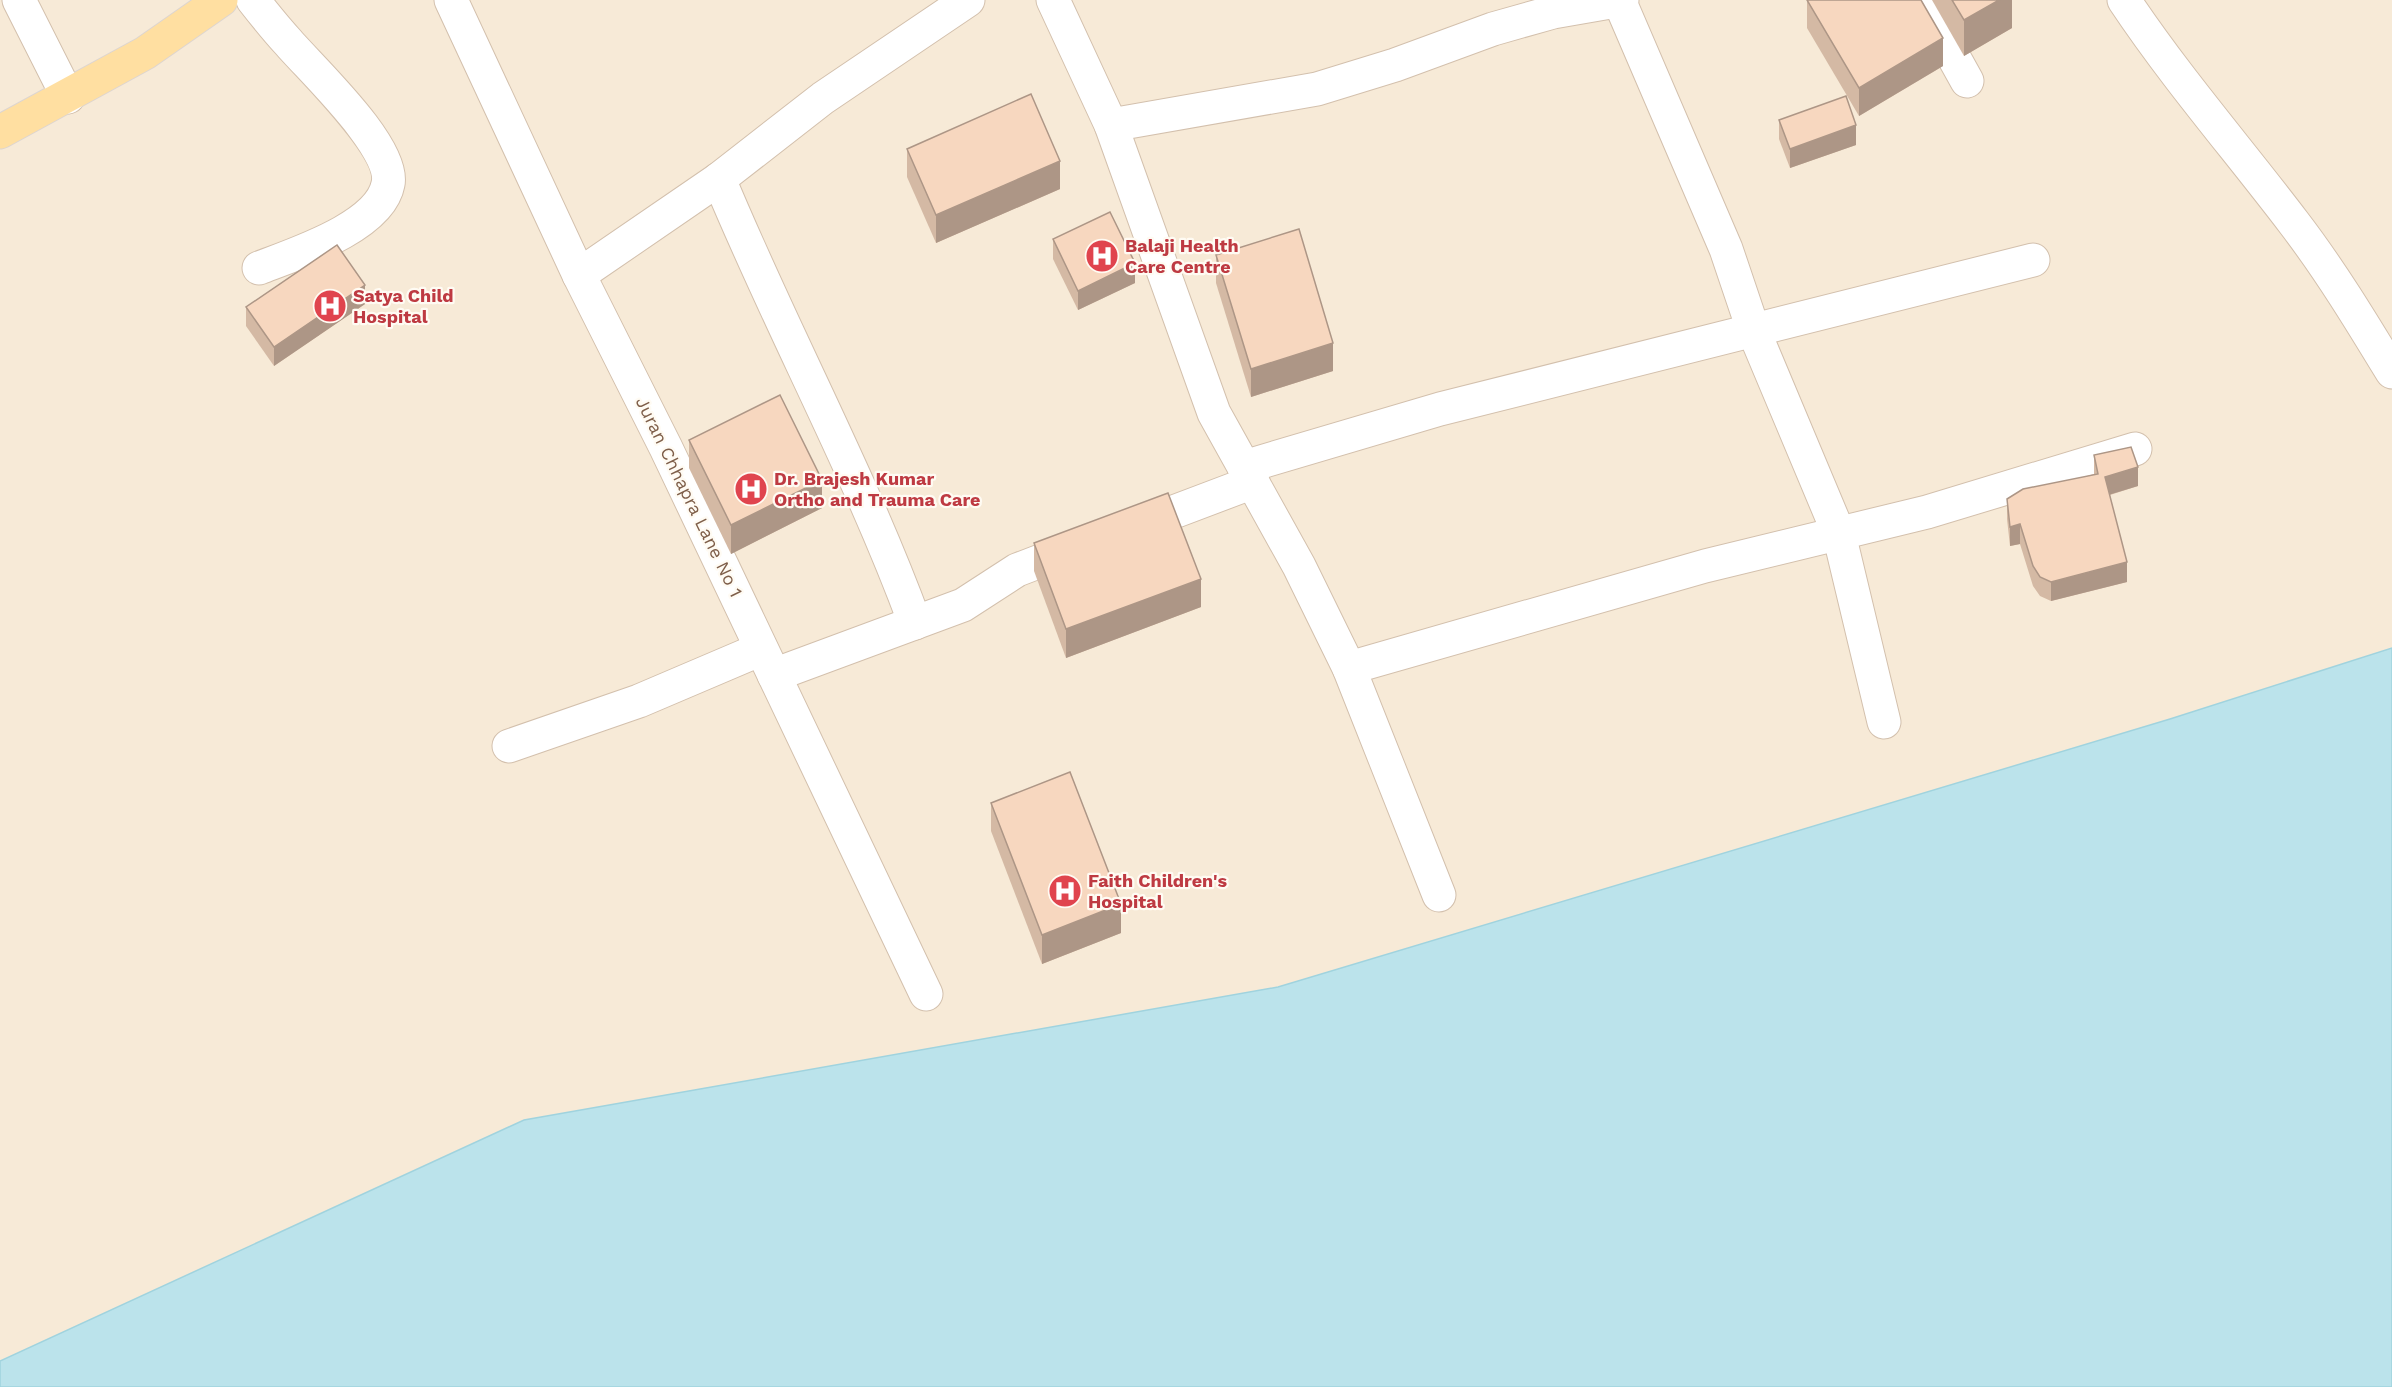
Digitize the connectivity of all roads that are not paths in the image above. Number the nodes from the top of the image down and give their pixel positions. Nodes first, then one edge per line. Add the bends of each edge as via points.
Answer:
1 (19, 0) edge
2 (221, 0) edge
3 (253, 0) edge
4 (451, 0) edge
5 (968, 0) edge
6 (1053, 0) edge
7 (1620, 0) edge
8 (1922, 0) edge
9 (2124, 0) edge
10 (1967, 81) dead end
11 (68, 97) junction
12 (1111, 125) junction
13 (0, 132) edge
14 (719, 179) junction
15 (2033, 260) dead end
16 (259, 268) dead end
17 (579, 275) junction
18 (1753, 329) junction
19 (2392, 372) edge
20 (2135, 449) dead end
21 (1249, 474) junction
22 (1839, 534) junction
23 (915, 623) junction
24 (767, 662) junction
25 (1349, 668) junction
26 (1884, 722) dead end
27 (509, 746) dead end
28 (1439, 895) dead end
29 (926, 994) dead end

1 - 11 street
2 - 11 main road via 145,53
3 - 16 street via 348,109 384,157 389,172 388,186 380,202 361,220 337,235
4 - 17 street, Juran Chhapra Lane No 1
5 - 14 street via 823,98
6 - 12 street
7 - 12 street via 1553,12 1493,29 1317,89
7 - 18 street via 1726,249
8 - 10 street
9 - 19 street via 2191,95 2300,232
11 - 13 main road
12 - 21 street via 1214,413
14 - 17 street
14 - 23 street via 854,471
15 - 18 street
17 - 24 street, Juran Chhapra Lane No 1
18 - 21 street via 1440,409
18 - 22 street
20 - 22 street via 1927,512
21 - 23 street via 1179,512 1025,567 963,606
21 - 25 street
22 - 25 street via 1705,566
22 - 26 street
23 - 24 street
24 - 27 street
24 - 29 street, Juran Chhapra Lane No 1
25 - 28 street

